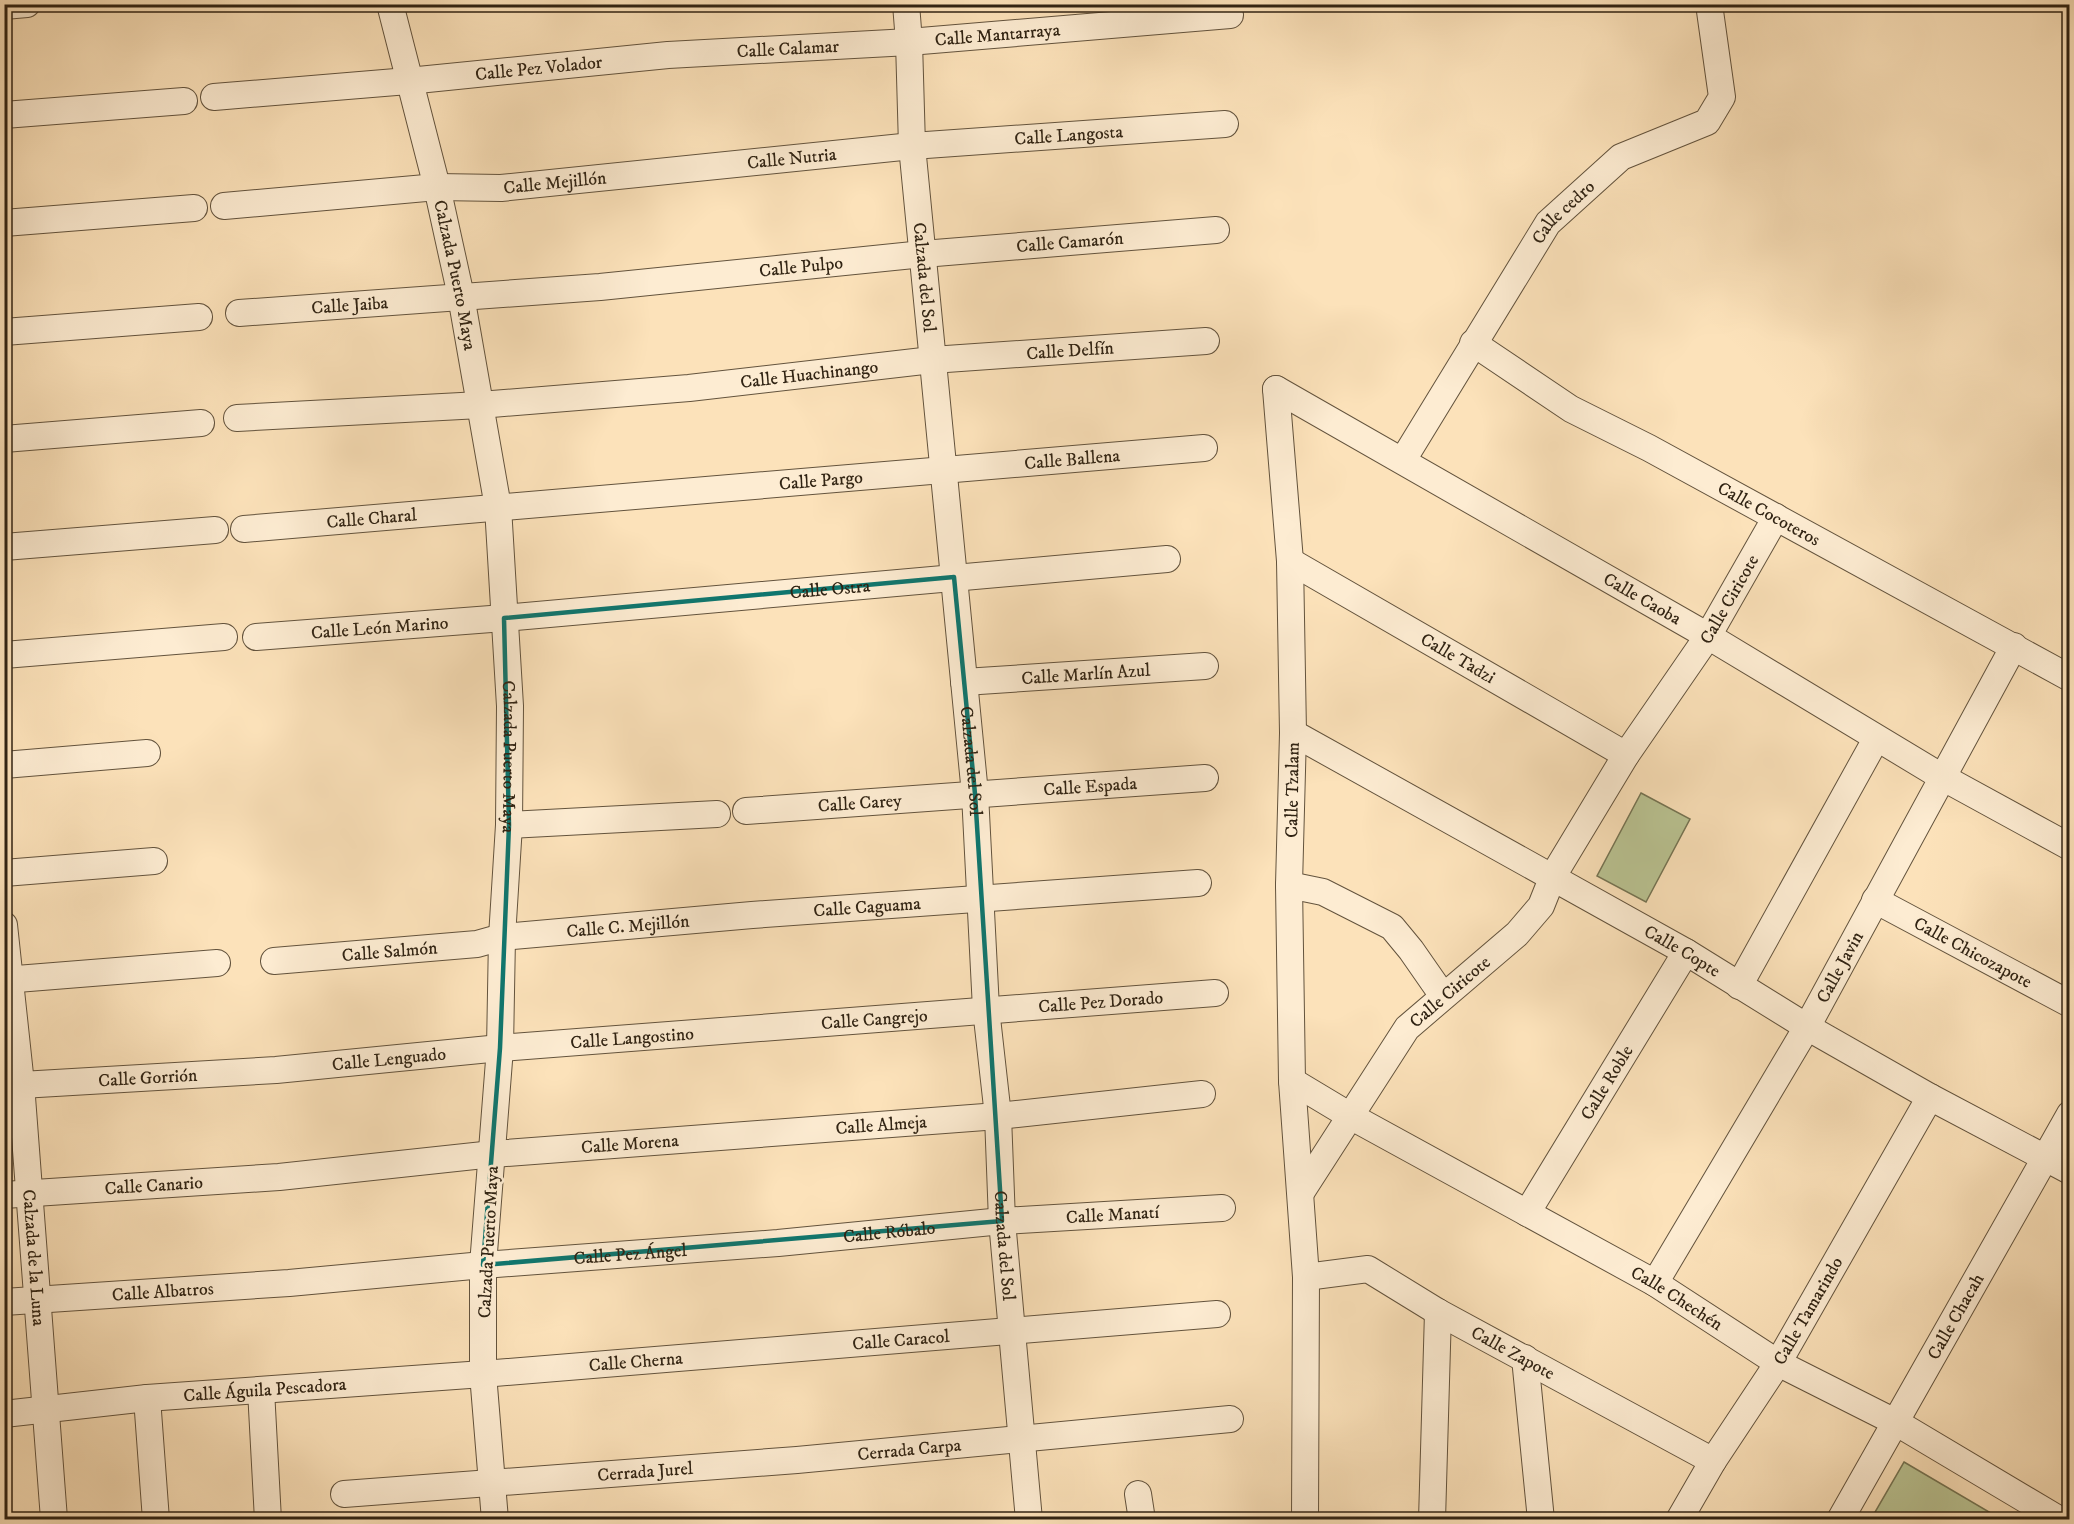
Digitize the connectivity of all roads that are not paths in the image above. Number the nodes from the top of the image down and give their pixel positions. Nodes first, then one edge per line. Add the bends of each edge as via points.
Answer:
1 (27, 4) edge
2 (390, 4) edge
3 (906, 4) edge
4 (1709, 4) edge
5 (4, 6) edge
6 (1230, 15) dead end
7 (909, 42) junction
8 (668, 55) joint
9 (408, 81) junction
10 (214, 97) dead end
11 (184, 101) dead end
12 (4, 116) edge
13 (1225, 124) dead end
14 (912, 146) junction
15 (672, 170) joint
16 (437, 187) junction
17 (224, 206) dead end
18 (194, 208) dead end
19 (4, 223) edge
20 (1216, 230) dead end
21 (923, 254) junction
22 (461, 296) junction
23 (239, 313) dead end
24 (199, 317) dead end
25 (4, 332) edge
26 (1206, 341) dead end
27 (1473, 343) junction
28 (932, 360) junction
29 (1276, 389) joint
30 (480, 405) junction
31 (237, 418) dead end
32 (201, 423) dead end
33 (4, 439) edge
34 (1204, 448) dead end
35 (1403, 460) junction
36 (942, 472) junction
37 (498, 507) junction
38 (1776, 517) junction
39 (244, 529) dead end
40 (215, 530) dead end
41 (4, 547) edge
42 (1167, 559) dead end
43 (1290, 561) junction
44 (954, 577) junction
45 (504, 618) junction
46 (1708, 636) junction
47 (224, 637) dead end
48 (256, 638) dead end
49 (2014, 646) junction
50 (4, 655) edge
51 (1205, 666) dead end
52 (2070, 678) edge
53 (964, 682) junction
54 (1293, 733) junction
55 (1876, 739) junction
56 (147, 753) dead end
57 (1626, 755) junction
58 (4, 765) edge
59 (1942, 777) junction
60 (1205, 778) dead end
61 (975, 794) junction
62 (746, 811) dead end
63 (717, 814) dead end
64 (509, 825) junction
65 (2070, 847) edge
66 (154, 861) dead end
67 (4, 873) edge
68 (1553, 876) junction
69 (1198, 883) dead end
70 (1289, 885) junction
71 (981, 899) junction
72 (1875, 900) junction
73 (752, 915) joint
74 (4, 925) edge
75 (502, 937) junction
76 (1686, 952) junction
77 (274, 961) dead end
78 (217, 963) dead end
79 (8, 980) edge
80 (1739, 986) junction
81 (1215, 993) dead end
82 (1443, 996) junction
83 (2070, 1004) edge
84 (986, 1009) junction
85 (763, 1027) joint
86 (1807, 1028) junction
87 (500, 1048) junction
88 (276, 1070) joint
89 (1292, 1081) junction
90 (13, 1085) edge
91 (1202, 1094) dead end
92 (1930, 1097) junction
93 (2070, 1114) edge
94 (998, 1116) junction
95 (1352, 1117) junction
96 (766, 1134) joint
97 (493, 1154) junction
98 (2046, 1157) junction
99 (2070, 1172) edge
100 (279, 1176) joint
101 (1302, 1191) junction
102 (17, 1194) edge
103 (1222, 1208) dead end
104 (1527, 1213) junction
105 (1002, 1221) junction
106 (777, 1243) joint
107 (483, 1265) junction
108 (1306, 1277) junction
109 (1654, 1282) junction
110 (290, 1283) joint
111 (35, 1299) junction
112 (4, 1302) edge
113 (1438, 1312) junction
114 (1217, 1314) dead end
115 (1012, 1331) junction
116 (789, 1349) joint
117 (1525, 1358) junction
118 (1778, 1363) junction
119 (483, 1374) junction
120 (261, 1390) junction
121 (147, 1398) junction
122 (46, 1410) junction
123 (4, 1414) edge
124 (1230, 1419) dead end
125 (1897, 1423) junction
126 (1020, 1437) junction
127 (797, 1460) joint
128 (1713, 1461) junction
129 (492, 1483) junction
130 (344, 1494) dead end
131 (1138, 1494) dead end
132 (54, 1519) edge
133 (156, 1520) edge
134 (268, 1520) edge
135 (495, 1520) edge
136 (1029, 1520) edge
137 (1142, 1520) edge
138 (1305, 1520) edge
139 (1432, 1520) edge
140 (1540, 1520) edge
141 (1679, 1520) edge
142 (1840, 1520) edge
143 (2060, 1520) edge

1 - 5 street
2 - 9 street, Calzada Puerto Maya
3 - 7 street, Calzada del Sol
4 - 27 street, Calle cedro via 1722,97 1707,122 1622,157 1548,223
6 - 7 street, Calle Mantarraya
7 - 8 street, Calle Calamar
7 - 14 street, Calzada del Sol
8 - 9 street, Calle Pez Volador
9 - 10 street, Calle Pez Volador
9 - 16 street, Calzada Puerto Maya
11 - 12 street
13 - 14 street, Calle Langosta
14 - 15 street, Calle Nutria
14 - 21 street, Calzada del Sol
15 - 16 street, Calle Mejillón via 501,188
16 - 17 street, Calle Mejillón
16 - 22 street, Calzada Puerto Maya
18 - 19 street
20 - 21 street, Calle Camarón
21 - 22 street, Calle Pulpo
21 - 28 street, Calzada del Sol
22 - 23 street, Calle Jaiba
22 - 30 street, Calzada Puerto Maya
24 - 25 street
26 - 28 street, Calle Delfín
27 - 35 street, Calle cedro
27 - 38 street, Calle Cocoteros via 1570,409
28 - 30 street, Calle Huachinango via 689,388
28 - 36 street, Calzada del Sol
29 - 35 street, Calle Caoba
29 - 43 street, Calle Tzalam
30 - 31 street, Calle Huachinango
30 - 37 street, Calzada Puerto Maya
32 - 33 street
34 - 36 street, Calle Ballena
35 - 46 street, Calle Caoba
36 - 37 street, Calle Pargo
36 - 44 street, Calzada del Sol
37 - 39 street, Calle Charal
37 - 45 street, Calzada Puerto Maya
38 - 46 street, Calle Ciricote
38 - 49 street, Calle Cocoteros
40 - 41 street
42 - 44 street, Calle Ostra
43 - 54 street, Calle Tzalam
43 - 57 street, Calle Tadzi
44 - 45 street, Calle Ostra
44 - 53 street, Calzada del Sol
45 - 48 street, Calle León Marino
45 - 64 street, Calzada Puerto Maya via 510,706
46 - 55 street, Calle Caoba
46 - 57 street, Calle Ciricote
47 - 50 street
49 - 52 street, Calle Cocoteros
49 - 59 street, Calle Javin
51 - 53 street, Calle Marlín Azul
53 - 61 street, Calzada del Sol
54 - 68 street, Calle Copte
54 - 70 street, Calle Tzalam
55 - 59 street, Calle Caoba
55 - 80 street
56 - 58 street
57 - 68 street, Calle Ciricote
59 - 65 street, Calle Caoba
59 - 72 street, Calle Javin
60 - 61 street, Calle Espada
61 - 62 street, Calle Carey
61 - 71 street, Calzada del Sol
63 - 64 street
64 - 75 street, Calzada Puerto Maya
66 - 67 street
68 - 76 street, Calle Copte
68 - 82 street, Calle Ciricote via 1540,906 1517,934
69 - 71 street, Calle Caguama
70 - 82 street via 1323,892 1392,927
70 - 89 street, Calle Tzalam
71 - 73 street, Calle Caguama
71 - 84 street, Calzada del Sol
72 - 83 street, Calle Chicozapote
72 - 86 street, Calle Javin
73 - 75 street, Calle C. Mejillón
74 - 79 street, Calzada de la Luna
75 - 77 street, Calle Salmón via 477,944
75 - 87 street, Calzada Puerto Maya
76 - 80 street, Calle Copte
76 - 104 street, Calle Roble
78 - 79 street
79 - 90 street, Calzada de la Luna
80 - 86 street, Calle Copte
81 - 84 street, Calle Pez Dorado
82 - 95 street, Calle Ciricote via 1407,1028
84 - 85 street, Calle Cangrejo
84 - 94 street, Calzada del Sol
85 - 87 street, Calle Langostino
86 - 92 street, Calle Copte
86 - 109 street, Calle Javin
87 - 88 street, Calle Lenguado
87 - 97 street, Calzada Puerto Maya
88 - 90 street, Calle Gorrión
89 - 95 street, Calle Chechén
89 - 101 street, Calle Tzalam
90 - 102 street, Calzada de la Luna
91 - 94 street, Calle Almeja
92 - 98 street, Calle Copte
92 - 118 street, Calle Tamarindo
93 - 98 street, Calle Chacah
94 - 96 street, Calle Almeja
94 - 105 street, Calzada del Sol
95 - 101 street, Calle Ciricote
95 - 104 street, Calle Chechén
96 - 97 street, Calle Morena
97 - 100 street, Calle Morena
97 - 107 street, Calzada Puerto Maya
98 - 99 street, Calle Copte
98 - 125 street, Calle Chacah
100 - 102 street, Calle Canario
101 - 108 street
102 - 111 street, Calzada de la Luna
103 - 105 street, Calle Manatí
104 - 109 street, Calle Chechén
105 - 106 street, Calle Róbalo
105 - 115 street, Calzada del Sol
106 - 107 street, Calle Pez Ángel
107 - 110 street, Calle Pez Ángel
107 - 119 street, Calzada Puerto Maya
108 - 113 street, Calle Zapote via 1368,1269
108 - 138 street
109 - 118 street, Calle Chechén
110 - 111 street, Calle Albatros
111 - 112 street, Calle Albatros
111 - 122 street, Calzada de la Luna
113 - 117 street, Calle Zapote
113 - 139 street
114 - 115 street, Calle Caracol
115 - 116 street, Calle Caracol
115 - 126 street, Calzada del Sol
116 - 119 street, Calle Cherna
117 - 128 street, Calle Zapote
117 - 140 street
118 - 125 street, Calle Chechén
118 - 128 street, Calle Tamarindo
119 - 120 street, Calle Águila Pescadora
119 - 129 street, Calzada Puerto Maya
120 - 121 street, Calle Águila Pescadora
120 - 134 street
121 - 122 street, Calle Águila Pescadora
121 - 133 street
122 - 123 street, Calle Águila Pescadora
122 - 132 street, Calzada de la Luna
124 - 126 street, Cerrada Carpa
125 - 142 street, Calle Chacah
125 - 143 street, Calle Chechén
126 - 127 street, Cerrada Carpa
126 - 136 street, Calzada del Sol
127 - 129 street, Cerrada Jurel
128 - 141 street, Calle Tamarindo
129 - 130 street, Cerrada Jurel
129 - 135 street, Calzada Puerto Maya
131 - 137 street

